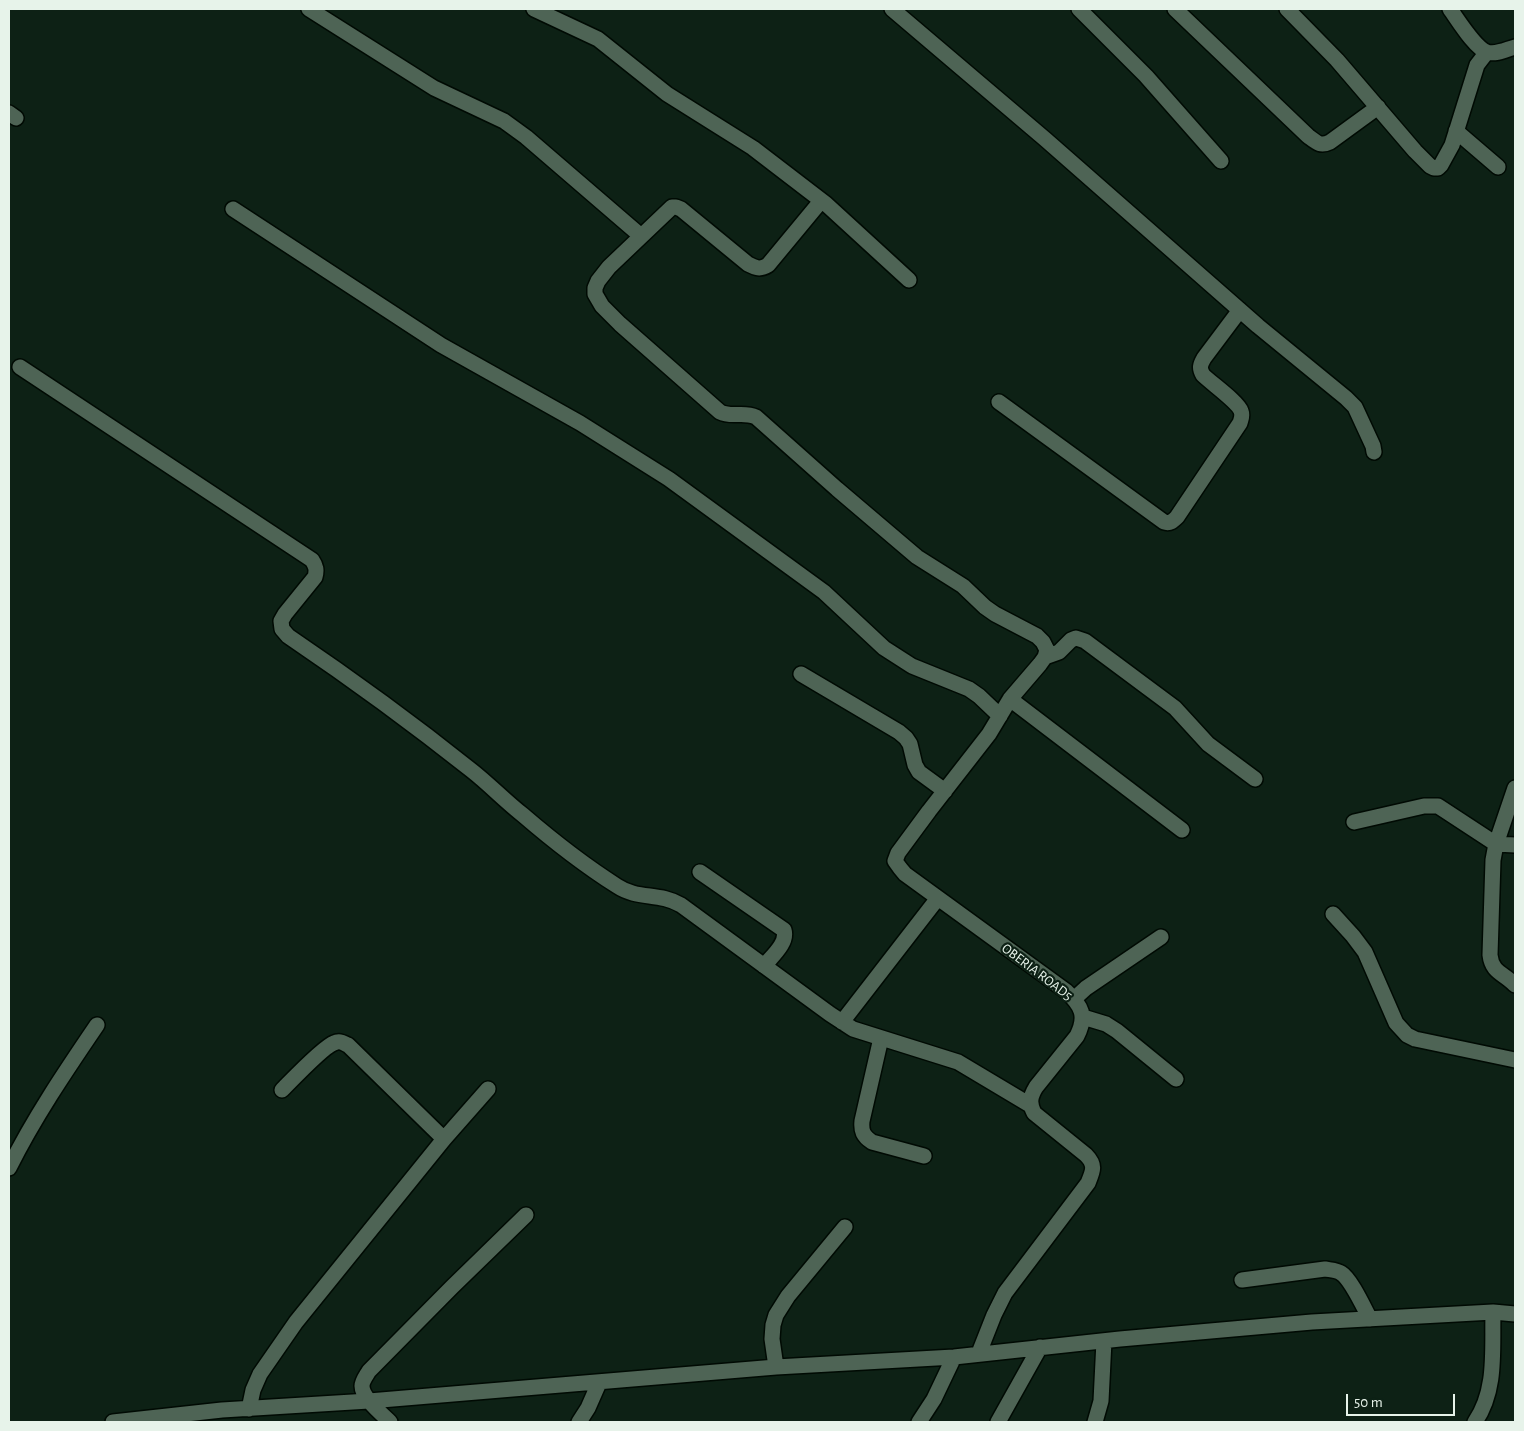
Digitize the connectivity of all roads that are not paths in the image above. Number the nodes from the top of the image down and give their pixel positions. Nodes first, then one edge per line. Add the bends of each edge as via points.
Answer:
1 (309, 9) edge
2 (534, 9) edge
3 (892, 9) edge
4 (1080, 9) edge
5 (1175, 9) edge
6 (1287, 9) edge
7 (1450, 9) edge
8 (1515, 47) edge
9 (1487, 52) junction
10 (1378, 107) junction
11 (1456, 131) junction
12 (1221, 161) dead end
13 (1498, 167) dead end
14 (821, 201) junction
15 (233, 209) dead end
16 (641, 236) junction
17 (909, 280) dead end
18 (1240, 310) junction
19 (20, 367) dead end
20 (999, 402) dead end
21 (1374, 452) dead end
22 (1045, 657) junction
23 (801, 674) dead end
24 (1010, 699) junction
25 (1000, 716) junction
26 (1255, 779) dead end
27 (1515, 788) edge
28 (945, 791) junction
29 (1354, 822) dead end
30 (1182, 830) dead end
31 (1496, 844) junction
32 (1515, 845) edge
33 (700, 872) dead end
34 (938, 898) junction
35 (1333, 914) dead end
36 (1161, 936) dead end
37 (764, 966) junction
38 (1515, 985) edge
39 (1074, 999) junction
40 (1083, 1017) junction
41 (842, 1022) junction
42 (97, 1025) dead end
43 (882, 1038) junction
44 (1515, 1060) edge
45 (1176, 1079) dead end
46 (488, 1089) dead end
47 (282, 1090) dead end
48 (1030, 1105) junction
49 (444, 1140) junction
50 (924, 1156) dead end
51 (9, 1168) edge
52 (526, 1214) dead end
53 (845, 1228) dead end
54 (1242, 1280) dead end
55 (1493, 1312) junction
56 (1515, 1314) edge
57 (1370, 1319) junction
58 (1104, 1341) junction
59 (1040, 1347) junction
60 (979, 1353) junction
61 (954, 1356) junction
62 (776, 1367) junction
63 (599, 1383) junction
64 (369, 1401) junction
65 (249, 1408) junction
66 (113, 1422) edge
67 (390, 1422) edge
68 (579, 1422) edge
69 (918, 1422) edge
70 (998, 1422) edge
71 (1095, 1422) edge
72 (1474, 1422) edge

1 - 16 street via 434,88 504,121
2 - 14 street via 598,39 667,94 753,148
3 - 18 street
4 - 12 street via 1146,76
5 - 10 street via 1317,143 1324,145 1330,142
6 - 10 street
7 - 9 street
8 - 9 street
9 - 11 street via 1478,65
10 - 11 street via 1434,168 1441,165
11 - 13 street
14 - 16 street via 763,268 748,264 676,207 667,211
14 - 17 street
15 - 25 street via 441,345 580,423 669,479 818,588 884,648 912,666 969,689
16 - 22 street via 598,281 595,294 602,306 720,412 756,417 917,557 963,586 995,614 1037,636 1047,650
18 - 20 street via 1200,364 1203,375 1241,410 1240,423 1172,522 1164,522
18 - 21 street via 1355,407
19 - 37 street via 312,560 317,571 315,577 281,621 282,630 288,636 345,674 472,771 522,815 609,882 637,895 672,899
22 - 24 street
22 - 26 street via 1059,652 1071,640 1085,641 1175,708 1208,744
23 - 28 street via 899,732 910,744 919,772
24 - 25 street
24 - 30 street
25 - 28 street
27 - 31 street
28 - 34 street, OBERIA ROAD5 via 895,860 905,874
29 - 31 street via 1424,806 1438,806
31 - 32 street
31 - 38 street via 1491,963
33 - 37 street via 784,930 784,941
34 - 39 street, OBERIA ROAD5
34 - 41 street
35 - 44 street via 1365,952 1396,1023 1407,1035
36 - 39 street
37 - 41 street
39 - 40 street, OBERIA ROAD5
40 - 45 street via 1117,1031
40 - 48 street via 1077,1036 1036,1087
41 - 43 street
42 - 51 street via 47,1101
43 - 48 street via 958,1062
43 - 50 street via 861,1130 872,1142
46 - 49 street
47 - 49 street via 324,1049 341,1042 348,1045
48 - 60 street via 1034,1113 1092,1160 1093,1170 1088,1183 1005,1293
49 - 65 street via 296,1322 260,1374
52 - 64 street via 369,1371 362,1386
53 - 62 street via 776,1315 772,1339
54 - 57 street via 1334,1270 1347,1278
55 - 56 street
55 - 57 street
55 - 72 street via 1492,1377 1488,1396
57 - 58 street
58 - 59 street
58 - 71 street via 1101,1401
59 - 60 street
59 - 70 street
60 - 61 street
61 - 62 street
61 - 69 street via 934,1399
62 - 63 street
63 - 64 street
63 - 68 street
64 - 65 street
64 - 67 street
65 - 66 street

